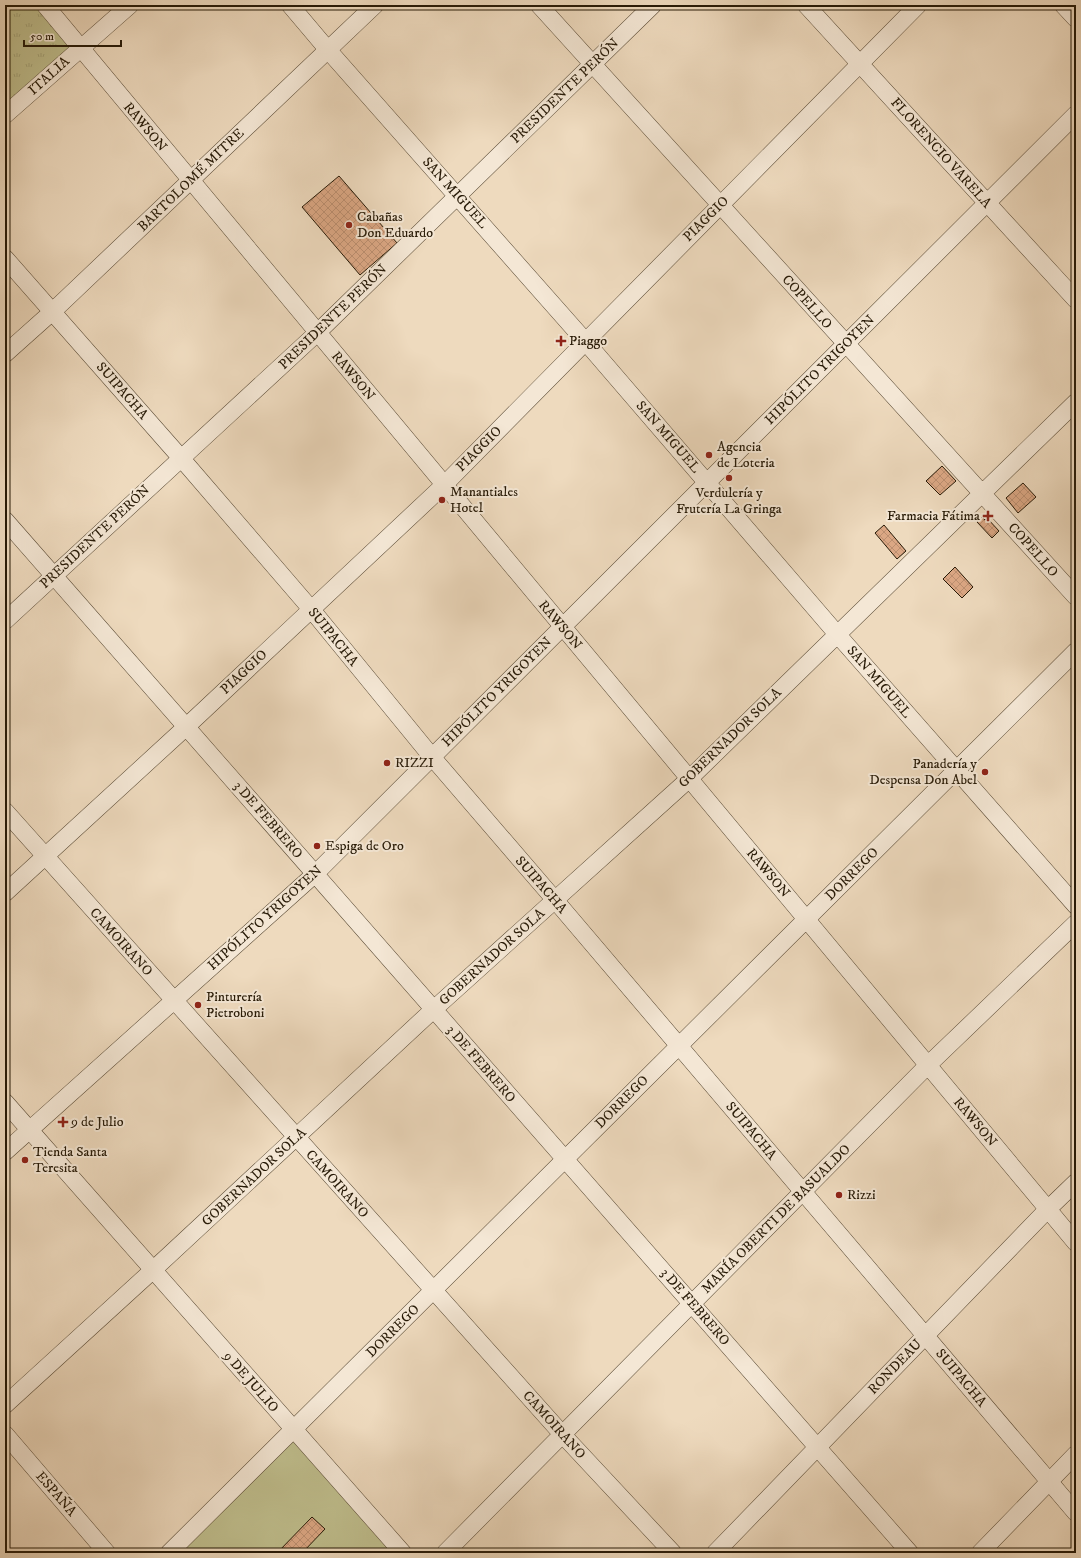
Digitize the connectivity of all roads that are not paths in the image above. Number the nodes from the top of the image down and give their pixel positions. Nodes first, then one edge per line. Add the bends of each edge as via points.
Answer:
1 (45, 5) edge
2 (130, 5) edge
3 (290, 5) edge
4 (375, 5) edge
5 (539, 5) edge
6 (653, 5) edge
7 (806, 5) edge
8 (918, 5) edge
9 (1063, 5) edge
10 (1076, 19) edge
11 (80, 48) junction
12 (328, 50) junction
13 (860, 64) junction
14 (592, 65) junction
15 (1076, 114) edge
16 (5, 115) edge
17 (190, 181) junction
18 (457, 196) junction
19 (987, 203) junction
20 (719, 205) junction
21 (5, 258) edge
22 (1076, 300) edge
23 (52, 312) junction
24 (317, 333) junction
25 (585, 340) junction
26 (846, 344) junction
27 (5, 354) edge
28 (1076, 402) edge
29 (181, 458) junction
30 (707, 482) junction
31 (444, 484) junction
32 (982, 494) junction
33 (5, 520) edge
34 (54, 576) junction
35 (1076, 597) edge
36 (311, 609) junction
37 (5, 621) edge
38 (562, 627) junction
39 (837, 634) junction
40 (1076, 652) edge
41 (186, 727) junction
42 (432, 758) junction
43 (957, 770) junction
44 (689, 779) junction
45 (5, 811) edge
46 (45, 856) junction
47 (315, 874) junction
48 (5, 892) edge
49 (555, 900) junction
50 (1076, 906) edge
51 (806, 920) junction
52 (1076, 923) edge
53 (173, 1001) junction
54 (434, 1009) junction
55 (679, 1046) junction
56 (928, 1065) junction
57 (5, 1102) edge
58 (30, 1130) junction
59 (296, 1138) junction
60 (5, 1152) edge
61 (565, 1159) junction
62 (1076, 1182) edge
63 (803, 1192) junction
64 (1048, 1209) junction
65 (1076, 1243) edge
66 (153, 1270) junction
67 (433, 1290) junction
68 (692, 1304) junction
69 (925, 1336) junction
70 (5, 1405) edge
71 (293, 1429) junction
72 (5, 1434) edge
73 (562, 1434) junction
74 (817, 1448) junction
75 (1076, 1454) edge
76 (1049, 1482) junction
77 (1076, 1513) edge
78 (107, 1553) edge
79 (169, 1553) edge
80 (402, 1553) edge
81 (445, 1553) edge
82 (673, 1553) edge
83 (715, 1553) edge
84 (910, 1553) edge
85 (980, 1553) edge

1 - 11 street, RAWSON
2 - 11 street, ITALIA
3 - 12 street, SAN MIGUEL
4 - 12 street, BARTOLOMÉ MITRE
5 - 14 street, COPELLO
6 - 14 street, PRESIDENTE PERÓN
7 - 13 street, FLORENCIO VARELA
8 - 13 street, PIAGGIO
9 - 10 street
11 - 16 street, ITALIA
11 - 17 street, RAWSON
12 - 17 street, BARTOLOMÉ MITRE
12 - 18 street, SAN MIGUEL
13 - 19 street, FLORENCIO VARELA
13 - 20 street, PIAGGIO
14 - 18 street, PRESIDENTE PERÓN
14 - 20 street, COPELLO
15 - 19 street, HIPÓLITO YRIGOYEN
17 - 23 street, BARTOLOMÉ MITRE
17 - 24 street, RAWSON
18 - 24 street, PRESIDENTE PERÓN
18 - 25 street, SAN MIGUEL
19 - 22 street, FLORENCIO VARELA
19 - 26 street, HIPÓLITO YRIGOYEN
20 - 25 street, PIAGGIO
20 - 26 street, COPELLO
21 - 23 street, SUIPACHA
23 - 27 street, BARTOLOMÉ MITRE
23 - 29 street, SUIPACHA
24 - 29 street, PRESIDENTE PERÓN
24 - 31 street, RAWSON
25 - 30 street, SAN MIGUEL
25 - 31 street, PIAGGIO
26 - 30 street, HIPÓLITO YRIGOYEN
26 - 32 street, COPELLO
28 - 32 street, GOBERNADOR SOLA
29 - 34 street, PRESIDENTE PERÓN
29 - 36 street, SUIPACHA
30 - 38 street, HIPÓLITO YRIGOYEN
30 - 39 street, SAN MIGUEL
31 - 36 street, PIAGGIO
31 - 38 street, RAWSON
32 - 35 street, COPELLO
32 - 39 street, GOBERNADOR SOLA
33 - 34 street, 3 DE FEBRERO
34 - 37 street, PRESIDENTE PERÓN
34 - 41 street, 3 DE FEBRERO
36 - 41 street, PIAGGIO
36 - 42 street, SUIPACHA
38 - 42 street, HIPÓLITO YRIGOYEN
38 - 44 street, RAWSON
39 - 43 street, SAN MIGUEL
39 - 44 street, GOBERNADOR SOLA
40 - 43 street, DORREGO
41 - 46 street, PIAGGIO
41 - 47 street, 3 DE FEBRERO
42 - 47 street, HIPÓLITO YRIGOYEN
42 - 49 street, SUIPACHA
43 - 50 street, SAN MIGUEL
43 - 51 street, DORREGO
44 - 49 street, GOBERNADOR SOLA
44 - 51 street, RAWSON
45 - 46 street, CAMOIRANO
46 - 48 street, PIAGGIO
46 - 53 street, CAMOIRANO
47 - 53 street, HIPÓLITO YRIGOYEN
47 - 54 street, 3 DE FEBRERO
49 - 54 street, GOBERNADOR SOLA
49 - 55 street, SUIPACHA
51 - 55 street, DORREGO
51 - 56 street, RAWSON
52 - 56 street, MARÍA OBERTI DE BASUALDO
53 - 58 street, HIPÓLITO YRIGOYEN
53 - 59 street, CAMOIRANO
54 - 59 street, GOBERNADOR SOLA
54 - 61 street, 3 DE FEBRERO
55 - 61 street, DORREGO
55 - 63 street, SUIPACHA
56 - 63 street, MARÍA OBERTI DE BASUALDO
56 - 64 street, RAWSON
57 - 58 street, 9 DE JULIO
58 - 60 street, HIPÓLITO YRIGOYEN
58 - 66 street, 9 DE JULIO
59 - 66 street, GOBERNADOR SOLA
59 - 67 street, CAMOIRANO
61 - 67 street, DORREGO
61 - 68 street, 3 DE FEBRERO
62 - 64 street, RONDEAU
63 - 68 street, MARÍA OBERTI DE BASUALDO
63 - 69 street, SUIPACHA
64 - 65 street, RAWSON
64 - 69 street, RONDEAU
66 - 70 street, GOBERNADOR SOLA
66 - 71 street, 9 DE JULIO
67 - 71 street, DORREGO
67 - 73 street, CAMOIRANO
68 - 73 street, MARÍA OBERTI DE BASUALDO
68 - 74 street, 3 DE FEBRERO
69 - 74 street, RONDEAU
69 - 76 street, SUIPACHA
71 - 79 street, DORREGO
71 - 80 street, 9 DE JULIO
72 - 78 street, ESPAÑA
73 - 81 street, MARÍA OBERTI DE BASUALDO
73 - 82 street, CAMOIRANO
74 - 83 street, RONDEAU
74 - 84 street, 3 DE FEBRERO
75 - 76 street
76 - 77 street, SUIPACHA
76 - 85 street

